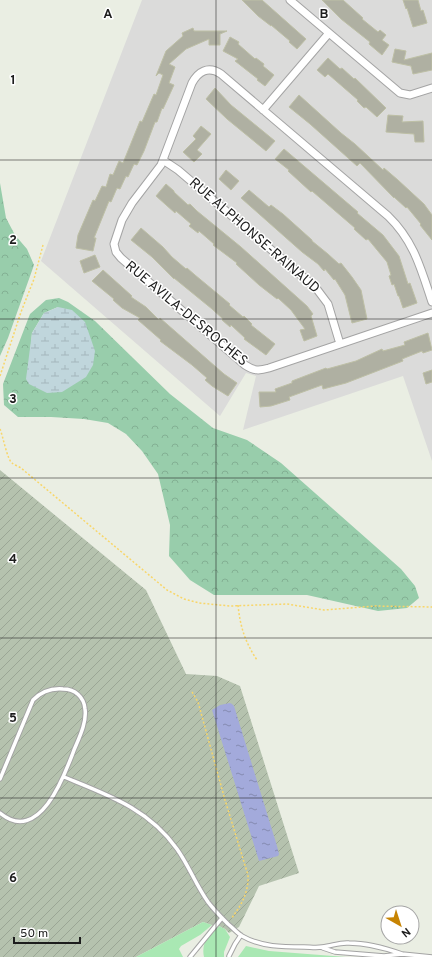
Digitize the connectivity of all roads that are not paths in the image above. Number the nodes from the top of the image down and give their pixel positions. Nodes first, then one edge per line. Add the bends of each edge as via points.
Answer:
1 (290, 0) edge
2 (329, 34) junction
3 (432, 88) edge
4 (263, 110) junction
5 (163, 160) junction
6 (432, 302) edge
7 (432, 313) edge
8 (340, 344) junction
9 (64, 777) junction
10 (0, 779) edge
11 (0, 813) edge
12 (222, 918) junction
13 (241, 936) junction
14 (322, 948) junction
15 (402, 954) junction
16 (229, 956) edge
17 (190, 957) edge
18 (432, 957) edge

1 - 2 street
2 - 3 street via 400,93 410,94
2 - 4 street
4 - 5 street, RUE AVILA-DESROCHES via 218,72 201,72 192,83
4 - 6 street, RUE AVILA-DESROCHES via 399,227 416,255
5 - 8 street, RUE ALPHONSE-RAINAUD via 316,288 328,304
5 - 8 street, RUE AVILA-DESROCHES via 122,220 114,244 121,258 251,369 269,368
7 - 8 street, RUE AVILA-DESROCHES
9 - 10 lane via 82,729 86,710 78,694 64,689 45,691 32,700
9 - 11 lane via 47,805 30,819 14,820
9 - 12 lane via 122,802 157,826 177,848 207,901
12 - 13 lane
12 - 17 lane
13 - 14 lane via 260,944
13 - 16 lane
14 - 15 lane via 342,953 384,956
14 - 15 lane via 350,943 376,946
15 - 18 lane

